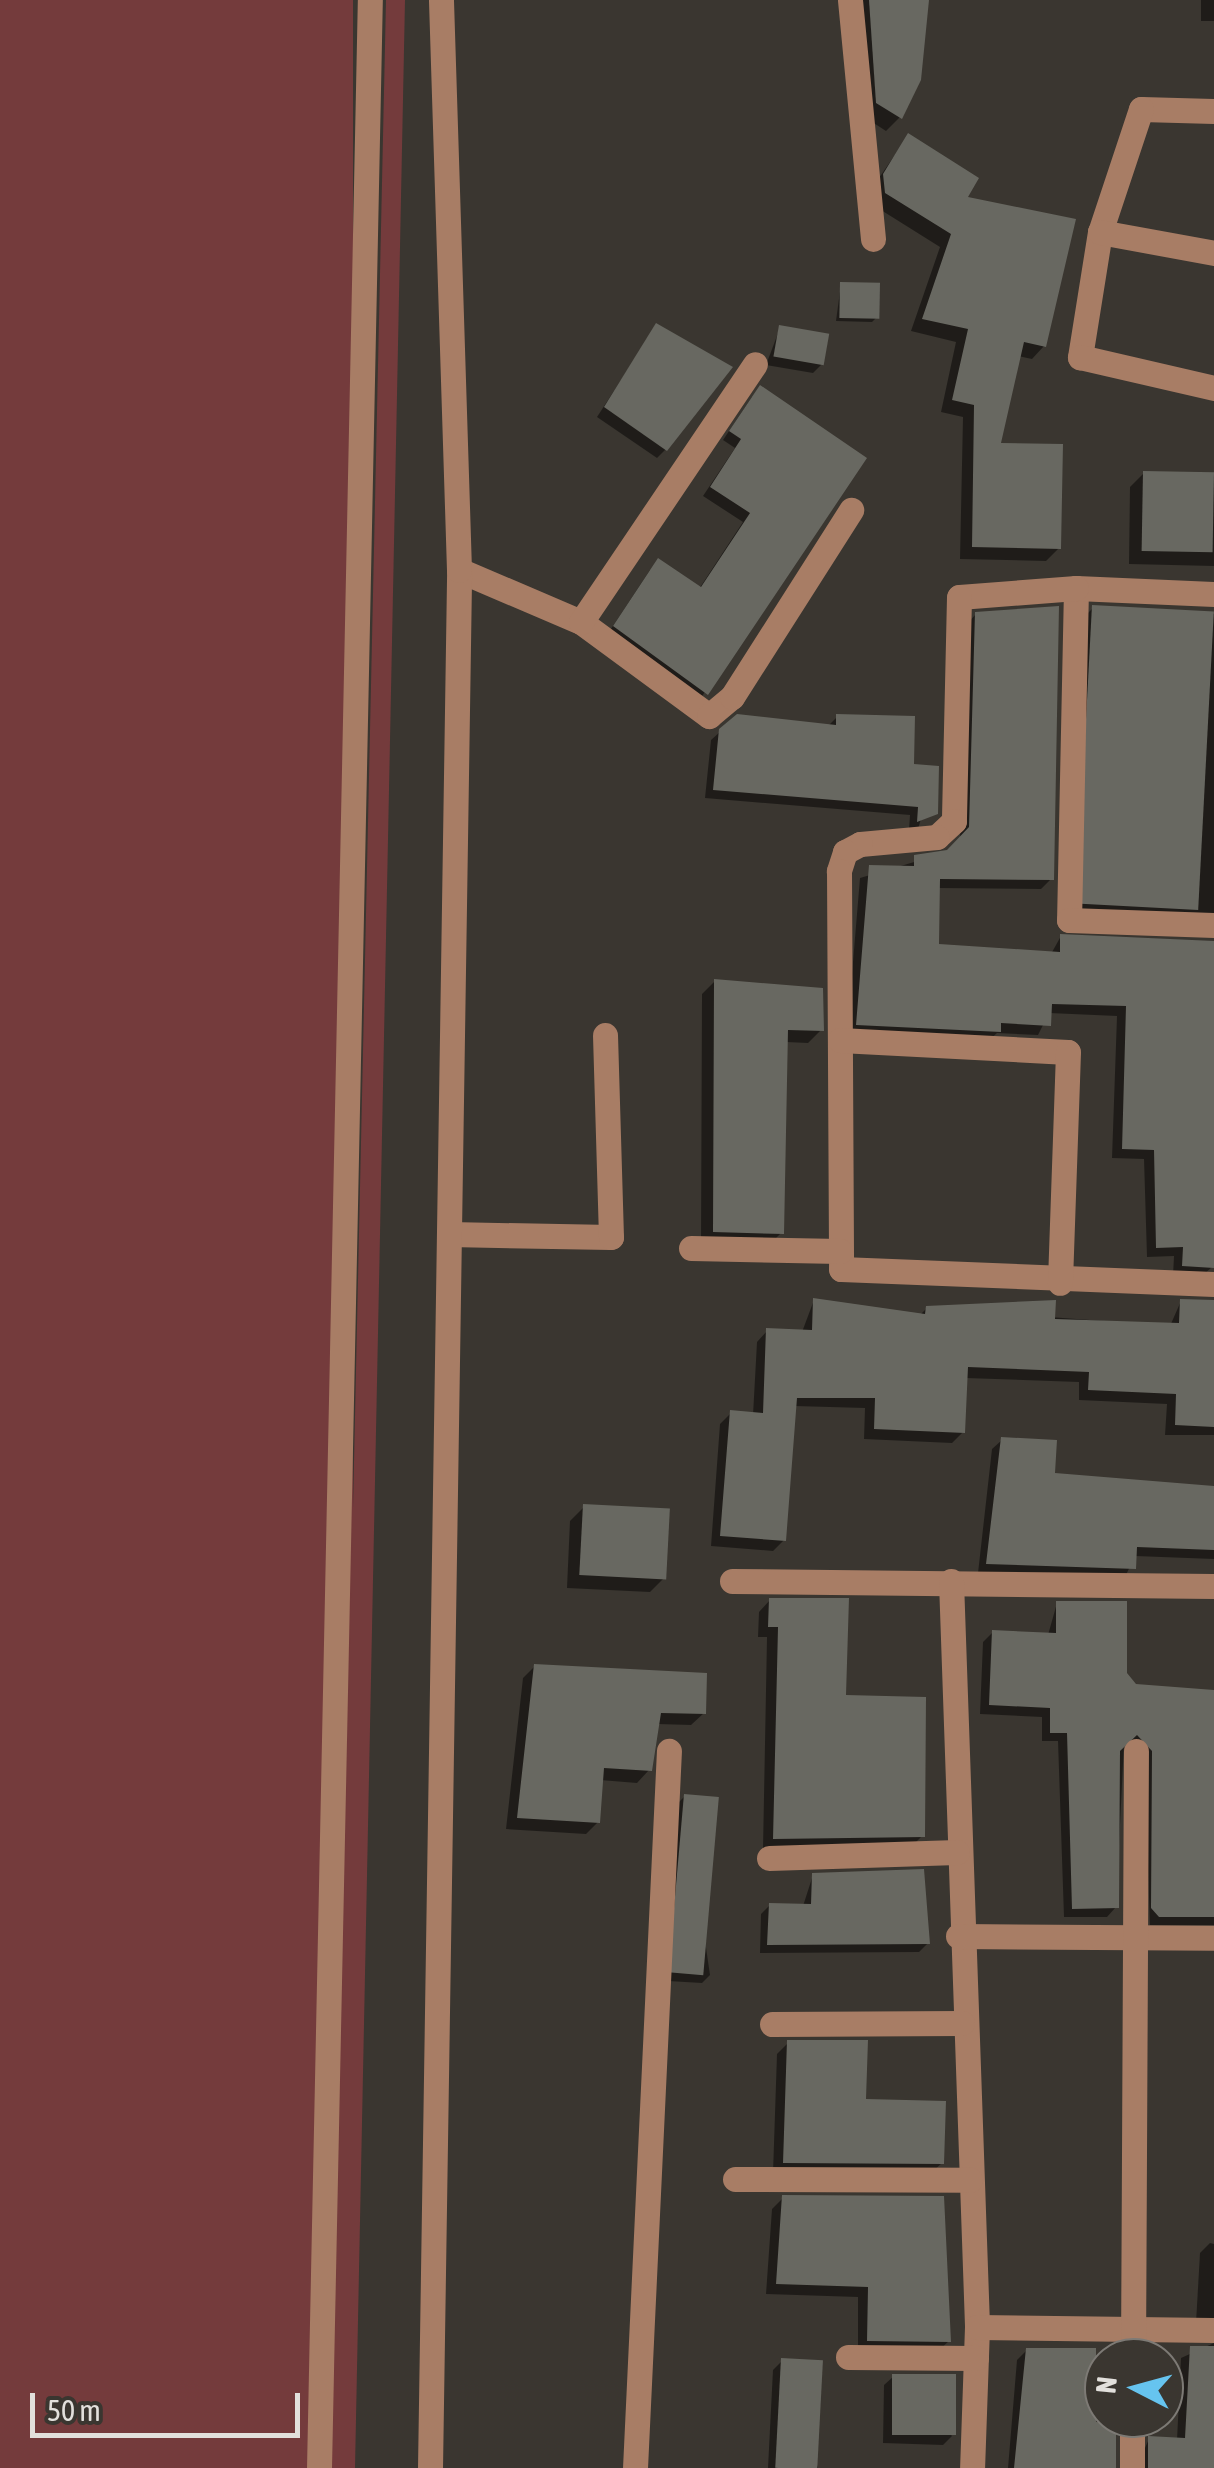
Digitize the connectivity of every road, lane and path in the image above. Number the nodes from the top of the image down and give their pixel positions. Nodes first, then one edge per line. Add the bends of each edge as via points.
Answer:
1 (370, 0) edge
2 (441, 0) edge
3 (850, 0) edge
4 (1214, 111) edge
5 (1100, 232) junction
6 (873, 240) dead end
7 (1214, 253) edge
8 (755, 364) dead end
9 (1214, 388) edge
10 (851, 510) dead end
11 (459, 570) junction
12 (1076, 588) junction
13 (1214, 594) edge
14 (580, 622) junction
15 (1214, 925) edge
16 (605, 1036) dead end
17 (840, 1040) junction
18 (448, 1234) junction
19 (691, 1248) dead end
20 (840, 1251) junction
21 (1060, 1283) junction
22 (1214, 1284) edge
23 (732, 1581) dead end
24 (951, 1581) junction
25 (1214, 1586) edge
26 (669, 1751) dead end
27 (1136, 1752) dead end
28 (957, 1852) junction
29 (769, 1858) dead end
30 (958, 1936) junction
31 (1136, 1938) junction
32 (1214, 1938) edge
33 (962, 2023) junction
34 (772, 2024) dead end
35 (735, 2179) dead end
36 (970, 2180) junction
37 (976, 2327) junction
38 (1134, 2329) junction
39 (1214, 2330) edge
40 (1134, 2338) edge
41 (848, 2357) dead end
42 (976, 2358) junction
43 (1132, 2438) edge
44 (318, 2468) edge
45 (430, 2468) edge
46 (635, 2468) edge
47 (972, 2468) edge
48 (1132, 2468) edge

1 - 44 street
2 - 11 street
3 - 6 street
4 - 5 street via 1141,109
5 - 7 street
5 - 9 street via 1080,357
8 - 14 street
10 - 14 street via 732,698 709,716
11 - 14 street
11 - 18 street
12 - 13 street
12 - 15 street via 1069,920
12 - 17 street via 958,598 954,821 937,837 845,852
16 - 18 street via 611,1237
17 - 20 street
17 - 21 street via 1068,1052
18 - 45 street
19 - 20 street
20 - 21 street via 841,1269
21 - 22 street
23 - 24 street
24 - 25 street
24 - 28 street
26 - 46 street
27 - 31 street
28 - 29 street
28 - 30 street
30 - 31 street
30 - 33 street
31 - 32 street
31 - 38 street
33 - 34 street
33 - 36 street
35 - 36 street
36 - 37 street
37 - 38 street
37 - 42 street
38 - 39 street
38 - 40 street
41 - 42 street
42 - 47 street
43 - 48 street

